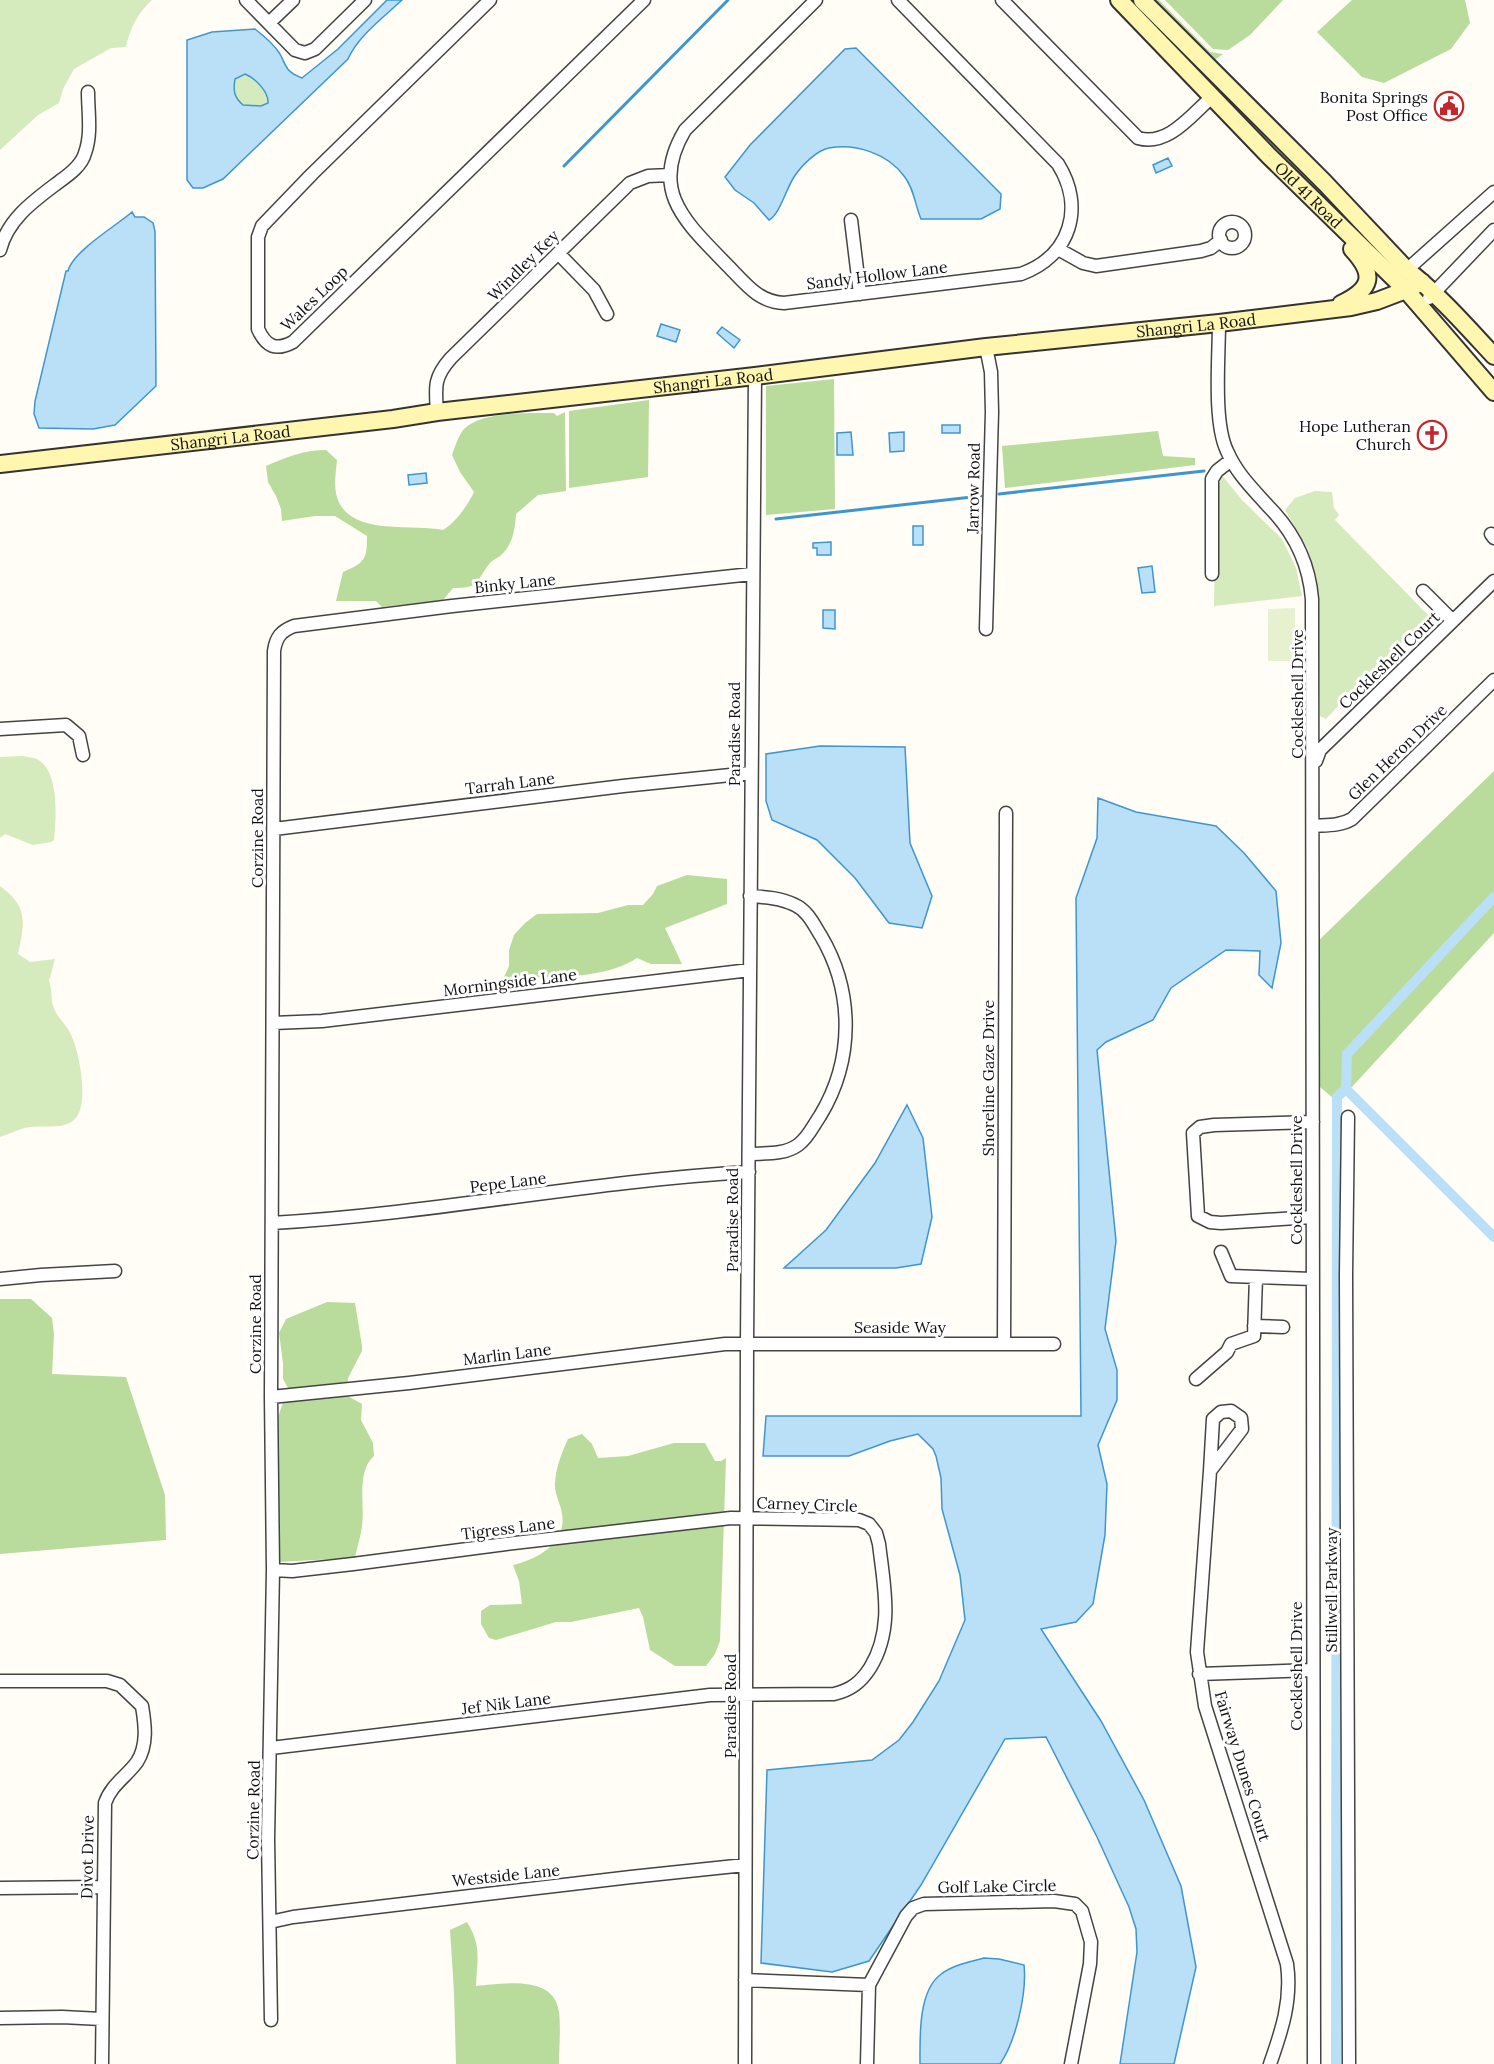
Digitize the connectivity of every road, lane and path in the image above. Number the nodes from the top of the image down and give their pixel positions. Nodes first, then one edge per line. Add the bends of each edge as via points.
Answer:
1 (246, 0) edge
2 (293, 0) edge
3 (365, 0) edge
4 (490, 0) edge
5 (644, 0) edge
6 (816, 0) edge
7 (898, 0) edge
8 (1002, 0) edge
9 (1119, 0) edge
10 (1142, 0) edge
11 (269, 23) junction
12 (88, 92) dead end
13 (1212, 96) junction
14 (1269, 156) junction
15 (670, 175) junction
16 (1494, 192) edge
17 (851, 220) dead end
18 (1494, 231) edge
19 (1221, 240) dead end
20 (1059, 249) junction
21 (0, 250) edge
22 (558, 253) junction
23 (1403, 280) junction
24 (1428, 288) junction
25 (860, 294) junction
26 (1420, 307) junction
27 (1326, 310) junction
28 (607, 314) dead end
29 (1219, 324) junction
30 (986, 347) junction
31 (1494, 356) edge
32 (755, 376) junction
33 (1494, 392) edge
34 (437, 412) junction
35 (1231, 460) junction
36 (0, 464) edge
37 (752, 574) junction
38 (1212, 574) dead end
39 (1494, 581) edge
40 (1423, 591) dead end
41 (1453, 621) junction
42 (986, 629) dead end
43 (282, 631) joint
44 (1494, 680) edge
45 (0, 729) edge
46 (83, 755) dead end
47 (1314, 767) junction
48 (750, 773) junction
49 (1006, 813) dead end
50 (1313, 826) junction
51 (274, 829) junction
52 (750, 896) junction
53 (750, 970) junction
54 (273, 1023) junction
55 (1348, 1117) dead end
56 (1313, 1122) junction
57 (749, 1154) junction
58 (749, 1172) junction
59 (1312, 1216) junction
60 (272, 1223) junction
61 (1221, 1252) dead end
62 (115, 1271) dead end
63 (1256, 1277) junction
64 (0, 1279) edge
65 (1312, 1279) junction
66 (1254, 1326) junction
67 (1283, 1327) dead end
68 (747, 1343) junction
69 (1004, 1344) junction
70 (1054, 1344) dead end
71 (1196, 1379) dead end
72 (271, 1397) junction
73 (1210, 1471) dead end
74 (747, 1518) junction
75 (273, 1570) junction
76 (1312, 1670) junction
77 (1199, 1674) junction
78 (0, 1681) edge
79 (746, 1694) junction
80 (271, 1748) junction
81 (745, 1865) junction
82 (103, 1887) junction
83 (0, 1888) edge
84 (270, 1922) junction
85 (745, 1980) junction
86 (869, 1985) junction
87 (0, 2018) edge
88 (101, 2019) junction
89 (271, 2020) dead end
90 (102, 2064) edge
91 (745, 2064) edge
92 (867, 2064) edge
93 (1071, 2064) edge
94 (1270, 2064) edge
95 (1314, 2064) edge
96 (1349, 2064) edge

1 - 11 street
2 - 11 street
3 - 11 street via 315,49 305,53 295,50
4 - 5 street, Wales Loop via 262,226 258,237 258,329 263,340 272,346 284,347 293,342
6 - 15 street, Sandy Hollow Lane via 685,130 674,151
7 - 20 street, Sandy Hollow Lane via 1066,176 1072,204 1069,230
8 - 13 street via 1138,138 1164,138
9 - 13 street, Old 41 Road
10 - 23 street, Old 41 Road via 1325,183
12 - 21 street via 85,156 74,171 21,212
13 - 14 street, Old 41 Road
14 - 23 street, Old 41 Road
14 - 27 street via 1285,182 1367,270 1361,293
15 - 22 street, Windley Key via 648,176 630,183
15 - 25 street, Sandy Hollow Lane via 675,202 686,221 764,300 784,303
16 - 23 street
17 - 25 street
18 - 24 street
19 - 20 street via 1201,251 1096,266
20 - 25 street, Sandy Hollow Lane via 1041,265 1011,276
22 - 28 street via 594,290
22 - 34 street, Windley Key via 444,365 435,385
23 - 24 street, Shangri La Road
23 - 26 street, Old 41 Road
23 - 27 street, Shangri La Road via 1377,301
24 - 26 street
24 - 31 street
26 - 33 street, Old 41 Road
27 - 29 street, Shangri La Road
29 - 30 street, Shangri La Road
29 - 35 street, Cockleshell Drive via 1220,430
30 - 32 street, Shangri La Road
30 - 42 street, Jarrow Road via 992,412
32 - 34 street, Shangri La Road
32 - 37 street, Paradise Road
34 - 36 street, Shangri La Road
35 - 38 street via 1212,479
35 - 47 street, Cockleshell Drive via 1250,488 1289,530 1310,578
37 - 43 street, Binky Lane via 452,606 294,626
37 - 48 street, Paradise Road
39 - 41 street, Cockleshell Court
40 - 41 street
41 - 47 street, Cockleshell Court via 1320,750
43 - 51 street, Corzine Road via 274,651
44 - 50 street, Glen Heron Drive via 1352,819
45 - 46 street via 66,725 79,736
47 - 50 street, Cockleshell Drive
48 - 51 street, Tarrah Lane
48 - 52 street, Paradise Road
49 - 69 street, Shoreline Gaze Drive
50 - 56 street, Cockleshell Drive
51 - 54 street, Corzine Road
52 - 53 street, Paradise Road
52 - 57 street via 796,905 811,920 836,968 846,1018 837,1081 807,1137 780,1152
53 - 54 street, Morningside Lane via 322,1021
53 - 57 street, Paradise Road
54 - 60 street, Corzine Road
55 - 96 street, Stillwell Parkway
56 - 59 street, Cockleshell Drive
56 - 59 street via 1214,1125 1200,1127 1192,1134 1198,1216 1221,1223
57 - 58 street, Paradise Road
58 - 60 street, Pepe Lane
58 - 68 street, Paradise Road
59 - 65 street, Cockleshell Drive
60 - 72 street, Corzine Road
61 - 63 street via 1231,1276
62 - 64 street
63 - 65 street
63 - 66 street
65 - 76 street, Cockleshell Drive
66 - 67 street
66 - 71 street via 1254,1336 1231,1344
68 - 69 street, Seaside Way
68 - 72 street, Marlin Lane
68 - 74 street, Paradise Road
69 - 70 street, Seaside Way
72 - 75 street, Corzine Road
73 - 77 street, Fairway Dunes Court via 1197,1652
74 - 75 street, Tigress Lane via 292,1571
74 - 79 street, Paradise Road
74 - 79 street, Carney Circle via 848,1519 869,1524 879,1544 886,1621 879,1652 853,1688 834,1694
75 - 80 street, Corzine Road
76 - 77 street
76 - 95 street, Cockleshell Drive
77 - 94 street, Fairway Dunes Court via 1205,1706 1287,1964 1286,2012
78 - 82 street, Divot Drive via 107,1682 120,1685 142,1706 145,1738 141,1752 105,1803
79 - 80 street, Jef Nik Lane via 710,1695
79 - 81 street, Paradise Road
80 - 84 street, Corzine Road
81 - 84 street, Westside Lane
81 - 85 street, Paradise Road
82 - 83 street
82 - 88 street, Divot Drive
84 - 89 street, Corzine Road
85 - 86 street
85 - 91 street, Paradise Road
86 - 92 street, Golf Lake Circle
86 - 93 street, Golf Lake Circle via 913,1908 924,1904 1075,1904 1086,1921 1092,1953
87 - 88 street
88 - 90 street, Divot Drive

